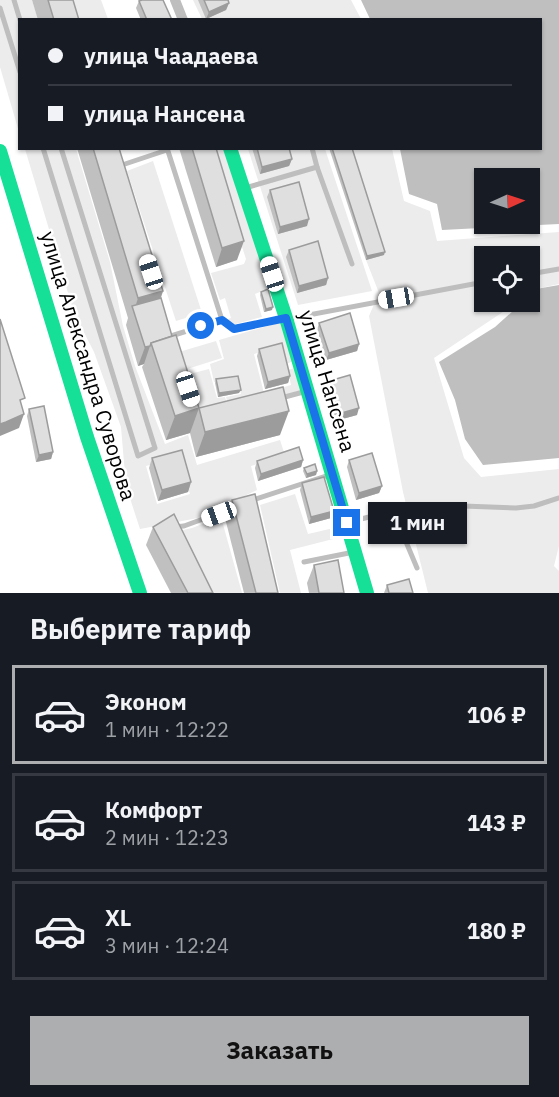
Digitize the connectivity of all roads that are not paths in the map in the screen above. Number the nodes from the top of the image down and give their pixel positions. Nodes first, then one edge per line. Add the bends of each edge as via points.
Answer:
1 (14, 0) edge
2 (175, 0) edge
3 (0, 8) edge
4 (19, 18) edge
5 (182, 18) edge
6 (18, 66) edge
7 (44, 150) edge
8 (62, 150) edge
9 (164, 150) edge
10 (167, 150) edge
11 (231, 150) edge
12 (313, 150) edge
13 (0, 151) edge
14 (114, 158) edge
15 (317, 166) junction
16 (117, 167) junction
17 (121, 178) edge
18 (244, 188) junction
19 (352, 264) dead end
20 (559, 269) edge
21 (540, 272) edge
22 (474, 284) edge
23 (286, 318) junction
24 (222, 320) junction
25 (167, 324) edge
26 (171, 336) junction
27 (174, 345) edge
28 (308, 390) junction
29 (270, 401) edge
30 (333, 474) junction
31 (559, 498) edge
32 (248, 502) junction
33 (393, 511) junction
34 (251, 513) edge
35 (347, 523) junction
36 (162, 528) edge
37 (355, 552) junction
38 (304, 562) dead end
39 (417, 568) dead end
40 (140, 593) edge
41 (367, 593) edge

1 - 4 lane
2 - 5 street
3 - 6 lane
7 - 8 lane via 138,456 155,448
9 - 16 lane
10 - 24 lane
11 - 18 street, улица Нансена
12 - 15 lane
13 - 40 street, улица Александра Суворова via 87,437
14 - 16 lane
15 - 18 lane
15 - 19 lane
16 - 17 lane
18 - 23 street, улица Нансена
20 - 21 lane
22 - 23 lane
23 - 24 lane via 234,329
23 - 28 street, улица Нансена
24 - 26 lane
25 - 26 lane
26 - 27 lane
28 - 29 lane
28 - 30 street, улица Нансена
30 - 32 lane
30 - 35 street, улица Нансена
31 - 33 lane via 516,508 437,505
32 - 34 lane
32 - 36 lane via 184,526
33 - 35 lane
33 - 39 lane
35 - 37 street, улица Нансена
37 - 38 lane
37 - 41 street, улица Нансена

